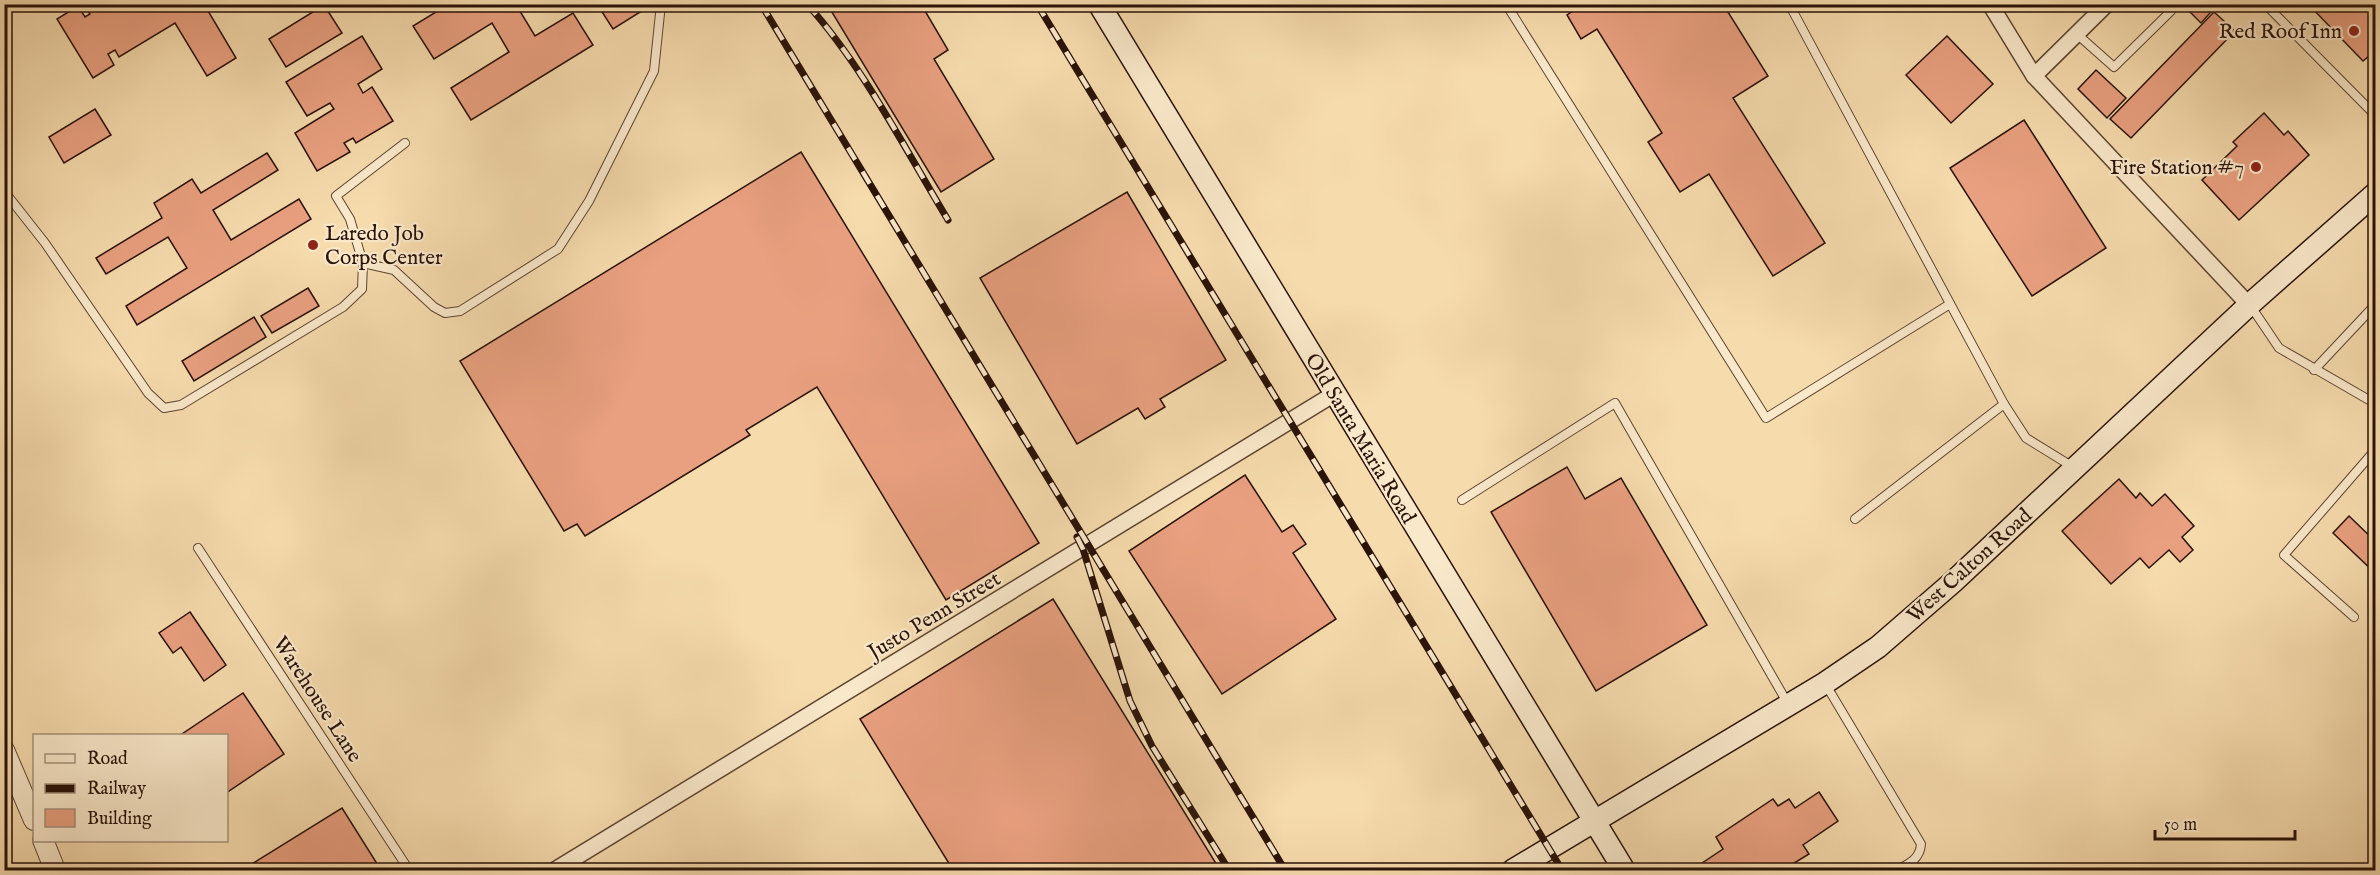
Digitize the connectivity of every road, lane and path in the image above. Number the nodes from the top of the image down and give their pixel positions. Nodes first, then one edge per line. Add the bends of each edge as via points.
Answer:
1 (661, 4) edge
2 (1099, 4) edge
3 (1506, 4) edge
4 (1789, 4) edge
5 (1990, 4) edge
6 (2108, 4) edge
7 (2165, 4) edge
8 (2268, 4) edge
9 (2078, 35) junction
10 (2034, 76) junction
11 (2376, 116) edge
12 (405, 144) dead end
13 (4, 191) edge
14 (2376, 193) edge
15 (363, 262) junction
16 (1950, 304) junction
17 (2376, 304) edge
18 (2249, 305) junction
19 (2314, 370) junction
20 (1335, 393) junction
21 (2004, 404) junction
22 (2376, 404) edge
23 (2376, 449) edge
24 (2074, 468) junction
25 (1462, 500) dead end
26 (1855, 519) dead end
27 (198, 548) dead end
28 (2354, 617) dead end
29 (1826, 683) junction
30 (1788, 705) junction
31 (5, 751) edge
32 (33, 818) edge
33 (1594, 822) junction
34 (44, 842) edge
35 (55, 870) edge
36 (409, 870) edge
37 (555, 870) edge
38 (1513, 870) edge
39 (1624, 870) edge
40 (1897, 870) edge

1 - 15 lane via 654,71 589,201 558,249 460,311 445,313 394,270
2 - 20 main road, Old Santa Maria Road
3 - 16 lane via 1766,418
4 - 16 lane
5 - 10 street
6 - 9 street
7 - 9 lane via 2171,11 2114,67
8 - 11 lane
9 - 10 street
10 - 18 street
12 - 15 lane via 336,196 350,219
13 - 15 lane via 45,243 148,393 164,408 181,405 343,307 362,289
14 - 18 main road, West Calton Road
16 - 21 lane
17 - 19 lane
18 - 19 lane via 2279,348
18 - 24 main road, West Calton Road
19 - 22 lane
20 - 33 main road, Old Santa Maria Road
20 - 37 street, Justo Penn Street
21 - 24 lane via 2026,438
21 - 26 lane
23 - 28 lane via 2284,555
24 - 29 main road, West Calton Road via 1878,648
25 - 30 lane via 1615,404
27 - 36 lane, Warehouse Lane
29 - 30 main road, West Calton Road
29 - 40 lane via 1921,844 1915,859
30 - 33 main road, West Calton Road
31 - 32 street
33 - 38 main road, West Calton Road
33 - 39 main road, Old Santa Maria Road
34 - 35 street

